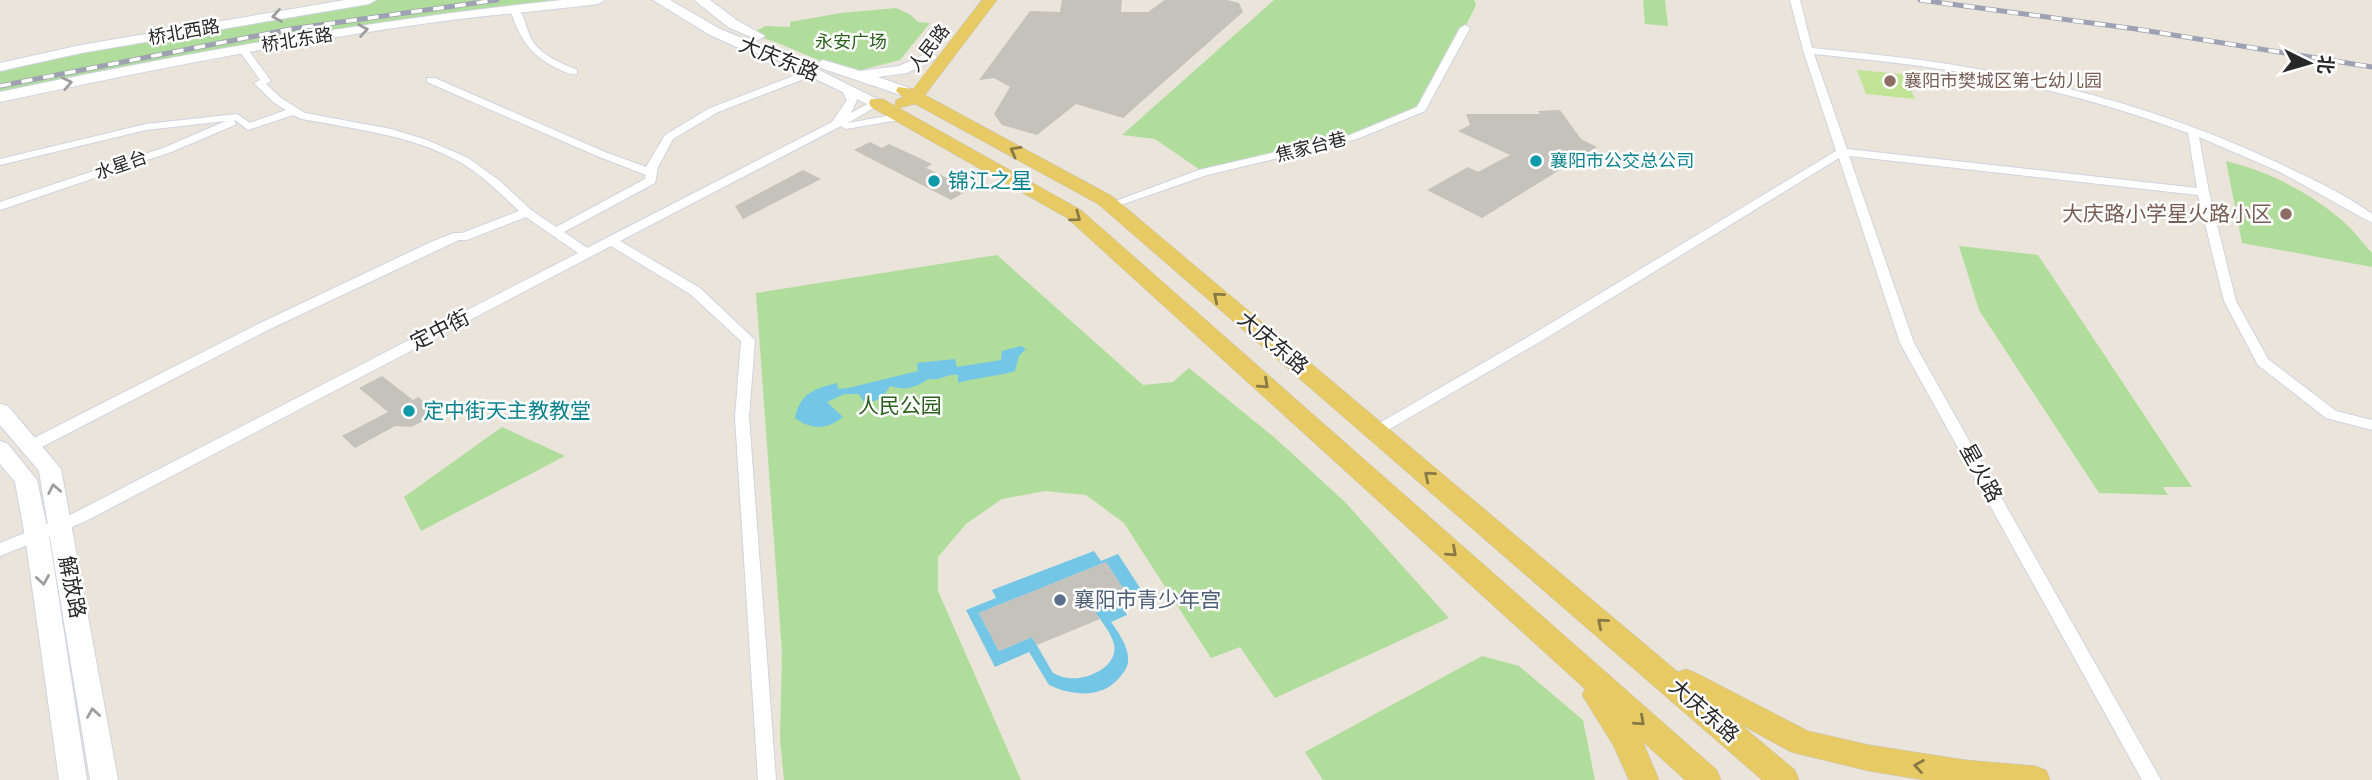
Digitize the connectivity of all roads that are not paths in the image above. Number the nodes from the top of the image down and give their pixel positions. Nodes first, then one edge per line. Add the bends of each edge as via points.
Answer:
1 (369, 0) edge
2 (598, 0) edge
3 (660, 0) edge
4 (701, 0) edge
5 (976, 0) edge
6 (990, 0) edge
7 (1795, 0) edge
8 (515, 9) junction
9 (1465, 28) dead end
10 (243, 49) junction
11 (1808, 50) junction
12 (937, 58) junction
13 (0, 67) edge
14 (573, 72) dead end
15 (813, 72) junction
16 (431, 80) dead end
17 (847, 80) junction
18 (910, 94) junction
19 (0, 97) edge
20 (295, 111) junction
21 (891, 111) junction
22 (239, 119) junction
23 (960, 121) junction
24 (2193, 131) junction
25 (802, 142) junction
26 (1842, 152) junction
27 (0, 162) edge
28 (652, 173) junction
29 (2203, 192) junction
30 (1111, 205) junction
31 (0, 206) edge
32 (527, 212) junction
33 (2372, 219) edge
34 (556, 232) junction
35 (611, 241) junction
36 (587, 254) junction
37 (0, 411) edge
38 (2372, 425) edge
39 (1376, 431) junction
40 (31, 446) junction
41 (0, 449) edge
42 (49, 531) junction
43 (0, 550) edge
44 (1639, 654) junction
45 (1567, 656) junction
46 (68, 778) edge
47 (104, 780) edge
48 (767, 780) edge
49 (1644, 780) edge
50 (1706, 780) edge
51 (1784, 780) edge
52 (2035, 780) edge
53 (2152, 780) edge

1 -> 13 main road, 桥北西路
2 - 8 main road, 桥北东路
3 - 15 main road, 大庆东路 via 712,31
4 - 17 main road, 大庆东路 via 750,34 778,43
5 - 12 main road, 人民路
6 - 12 main road, 人民路
7 - 11 street, 星火路
10 -> 8 main road, 桥北东路
8 - 14 street via 524,40 544,58
9 - 30 street, 焦家台巷 via 1421,109 1353,137 1203,172
19 -> 10 main road, 桥北东路
10 - 20 street via 265,81 259,83
11 - 24 street via 1970,71 2064,92
11 - 26 street, 星火路
12 - 17 main road
12 - 18 main road, 人民路
12 - 23 main road via 937,100
15 - 17 main road, 大庆东路
15 - 28 street via 714,110 669,137
16 - 28 street
17 - 18 main road, 大庆东路
17 - 21 main road, 大庆东路
17 - 25 street via 852,100 844,115
18 - 21 main road, 人民路
18 - 23 main road, 大庆东路
20 - 22 street via 248,127
20 - 32 street via 423,142 464,160
21 - 25 street, 定中街
21 - 25 street via 892,118 853,123
21 -> 45 main road, 大庆东路 via 1074,214
22 - 27 street via 146,127
22 - 31 street, 水星台 via 167,150
30 -> 23 main road, 大庆东路
24 - 29 street
24 - 33 street via 2247,152
25 - 35 street, 定中街
26 - 29 street
26 - 39 street
26 - 53 street, 星火路 via 1907,343
28 - 34 street via 651,181
29 - 38 street via 2230,301 2263,362 2331,415
39 -> 30 main road, 大庆东路
32 - 34 street
32 - 40 street via 436,245
34 - 36 street
35 - 36 street, 定中街
35 - 48 street via 695,291 748,340 742,417
36 - 42 street, 定中街
37 - 40 main road, 解放路
44 -> 39 main road, 大庆东路
42 -> 40 main road, 解放路 via 50,469
41 - 42 main road, 解放路 via 26,480
42 - 43 street, 定中街
42 -> 46 main road, 解放路
47 -> 42 main road, 解放路
44 - 51 main road, 大庆东路
52 -> 44 main road via 1869,758 1802,743
45 - 49 main road via 1617,722
45 -> 50 main road, 大庆东路

